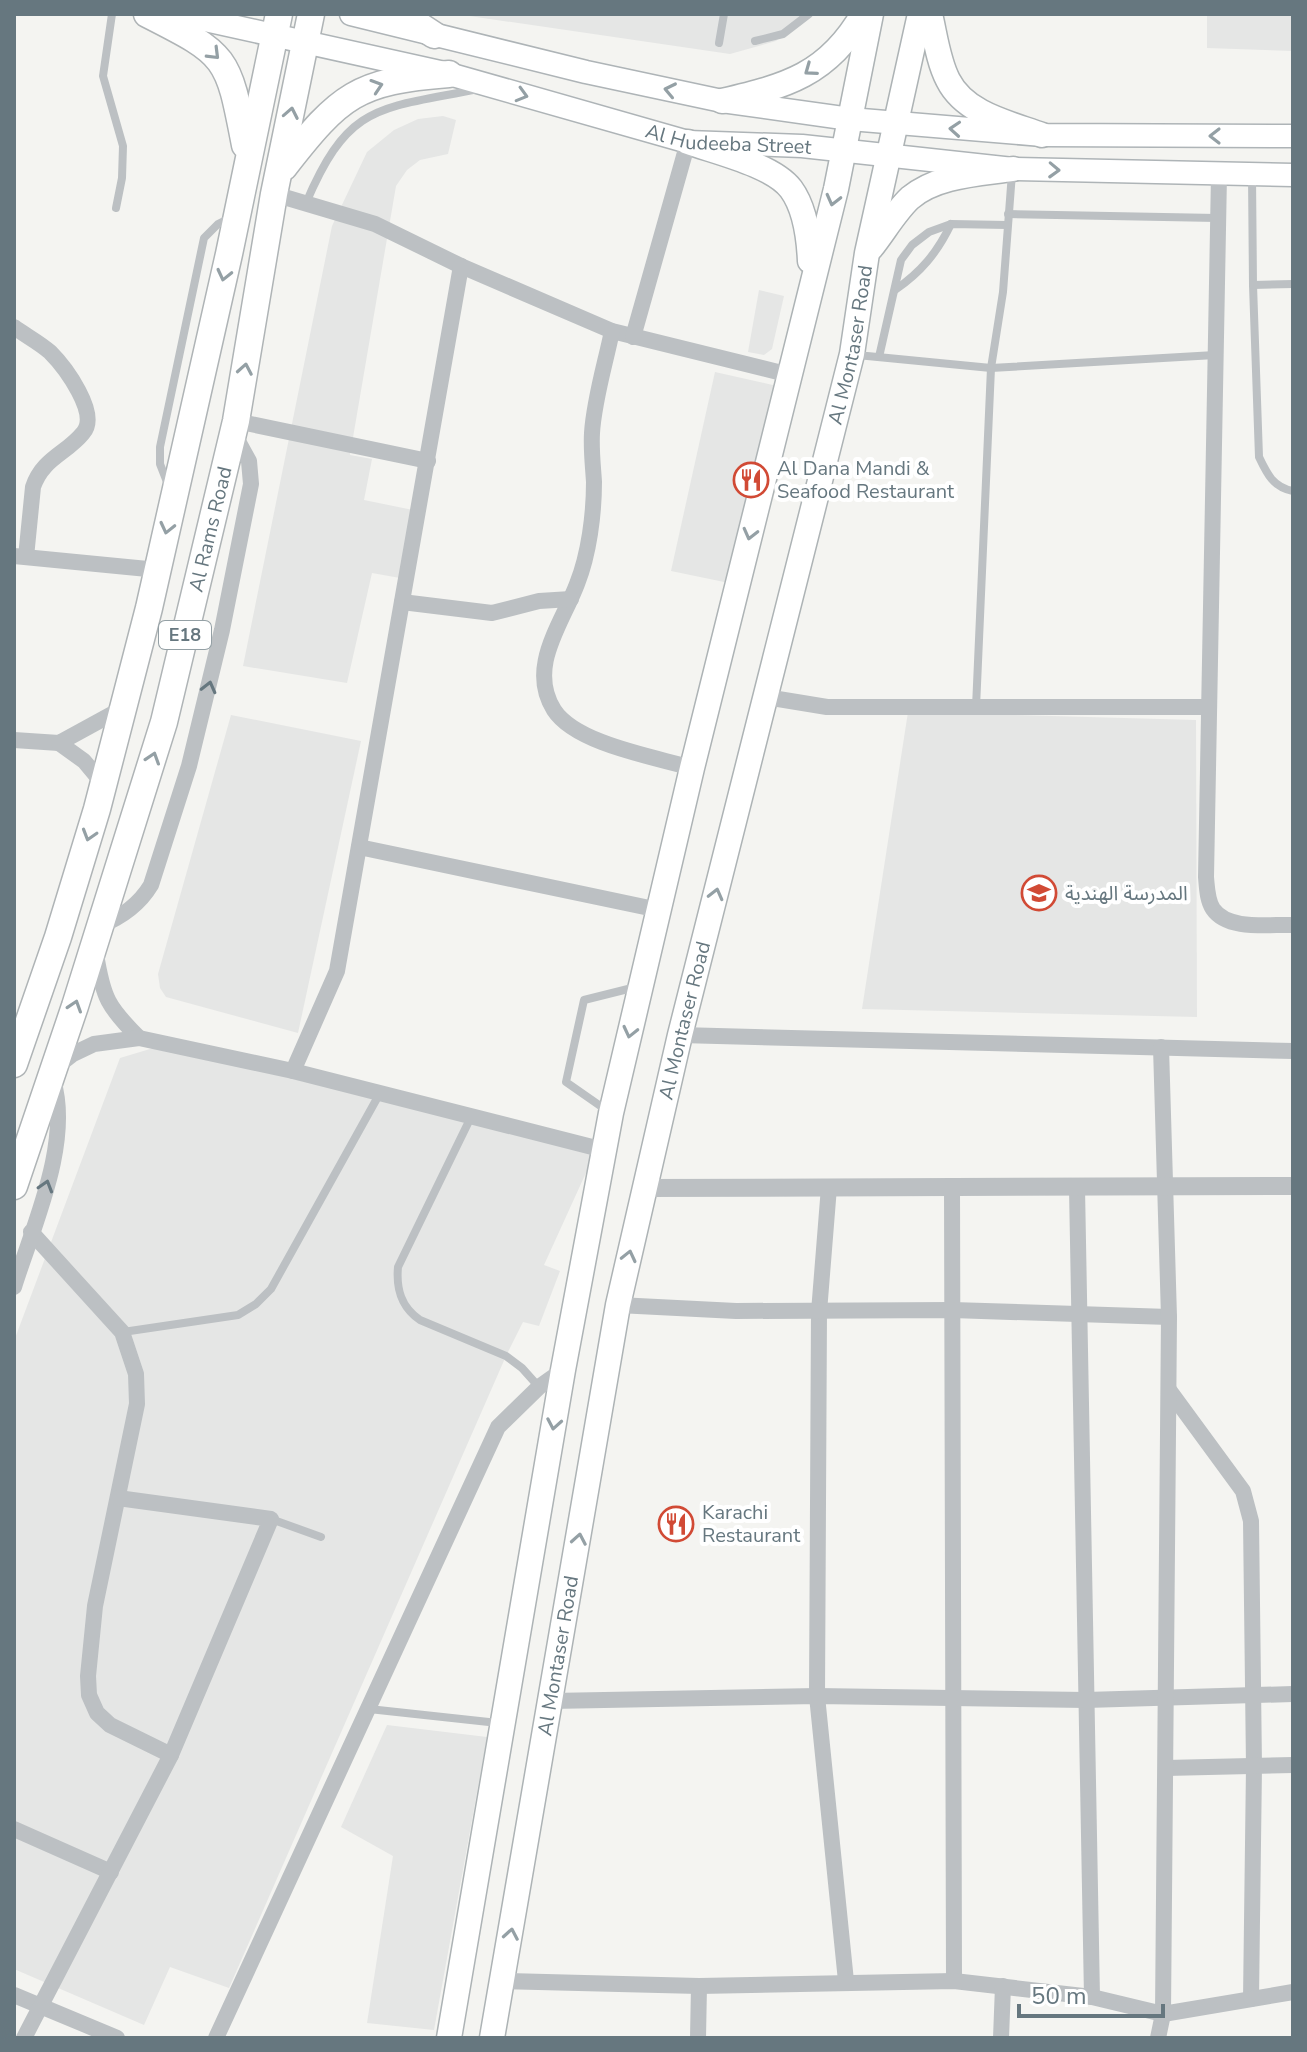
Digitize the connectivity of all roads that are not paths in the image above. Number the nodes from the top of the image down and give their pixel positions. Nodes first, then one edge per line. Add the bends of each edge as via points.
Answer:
1 (112, 14) edge
2 (147, 14) edge
3 (178, 14) edge
4 (311, 14) edge
5 (351, 14) edge
6 (402, 14) edge
7 (724, 14) edge
8 (809, 14) edge
9 (863, 14) edge
10 (871, 14) edge
11 (920, 14) edge
12 (930, 14) edge
13 (276, 25) edge
14 (434, 35) junction
15 (755, 41) dead end
16 (306, 43) junction
17 (719, 43) dead end
18 (449, 74) junction
19 (491, 86) junction
20 (722, 101) junction
21 (850, 119) junction
22 (895, 124) junction
23 (1042, 135) junction
24 (1293, 136) edge
25 (688, 142) junction
26 (844, 150) junction
27 (247, 155) junction
28 (888, 155) junction
29 (1013, 169) junction
30 (1219, 175) junction
31 (1252, 175) junction
32 (1293, 175) edge
33 (277, 183) junction
34 (306, 203) junction
35 (116, 208) dead end
36 (1008, 214) junction
37 (1217, 218) junction
38 (951, 224) junction
39 (1007, 225) junction
40 (867, 253) junction
41 (461, 266) junction
42 (1293, 284) edge
43 (1253, 285) junction
44 (811, 290) junction
45 (894, 291) junction
46 (14, 327) edge
47 (612, 331) junction
48 (633, 337) junction
49 (852, 354) junction
50 (1215, 355) junction
51 (879, 357) junction
52 (991, 368) junction
53 (790, 375) junction
54 (235, 426) junction
55 (428, 461) junction
56 (1293, 491) edge
57 (20, 556) edge
58 (158, 570) junction
59 (571, 599) junction
60 (402, 602) junction
61 (766, 697) junction
62 (976, 707) junction
63 (1208, 707) junction
64 (123, 708) junction
65 (14, 740) edge
66 (59, 743) junction
67 (692, 768) junction
68 (104, 785) junction
69 (359, 847) junction
70 (659, 910) junction
71 (1293, 925) edge
72 (97, 935) junction
73 (641, 986) junction
74 (680, 1035) junction
75 (139, 1038) junction
76 (1161, 1047) junction
77 (1293, 1051) edge
78 (14, 1064) edge
79 (293, 1071) junction
80 (53, 1072) junction
81 (380, 1093) junction
82 (611, 1113) junction
83 (471, 1116) junction
84 (604, 1150) junction
85 (14, 1186) edge
86 (1293, 1186) edge
87 (829, 1187) junction
88 (1164, 1187) junction
89 (644, 1188) junction
90 (952, 1188) junction
91 (1077, 1188) junction
92 (31, 1232) junction
93 (14, 1287) edge
94 (618, 1305) junction
95 (952, 1310) junction
96 (819, 1312) junction
97 (1079, 1314) junction
98 (1169, 1317) junction
99 (122, 1332) junction
100 (563, 1370) junction
101 (539, 1387) junction
102 (1169, 1390) junction
103 (118, 1498) junction
104 (271, 1519) junction
105 (321, 1537) dead end
106 (1293, 1694) edge
107 (1253, 1695) junction
108 (817, 1696) junction
109 (953, 1698) junction
110 (1167, 1698) junction
111 (1086, 1700) junction
112 (551, 1701) junction
113 (367, 1709) junction
114 (503, 1723) junction
115 (171, 1755) junction
116 (1293, 1765) edge
117 (1254, 1766) junction
118 (1166, 1768) junction
119 (14, 1829) edge
120 (111, 1872) junction
121 (503, 1981) junction
122 (846, 1981) junction
123 (954, 1981) junction
124 (699, 1986) junction
125 (1003, 1986) junction
126 (1293, 1992) edge
127 (14, 1995) edge
128 (1092, 1997) junction
129 (1251, 1999) junction
130 (42, 2007) junction
131 (1163, 2014) junction
132 (24, 2038) edge
133 (117, 2038) edge
134 (216, 2038) edge
135 (449, 2038) edge
136 (492, 2038) edge
137 (698, 2038) edge
138 (1001, 2038) edge
139 (1158, 2038) edge

1 - 35 lane via 103,76 123,146
2 -> 27 highway via 196,39 222,62 235,93
3 - 13 main road, Al Hudeeba Street
4 - 16 highway, E18
5 - 14 main road, Al Hudeeba Street
6 - 14 highway
7 - 17 lane
8 - 15 lane via 783,34
9 -> 20 main road via 851,34 801,78
10 - 21 main road
11 - 22 main road, Al Montaser Road
12 - 23 main road via 947,79 955,90 975,109
13 - 16 main road, Al Hudeeba Street
13 - 27 highway, Al Rams Road / E18
20 -> 14 main road, Al Hudeeba Street
16 - 18 main road, Al Hudeeba Street
33 -> 16 highway, Al Rams Road / E18
18 - 19 main road, Al Hudeeba Street
33 -> 18 highway via 312,131 353,94 405,77
19 -> 25 main road, Al Hudeeba Street
19 - 34 lane via 394,106 358,122 333,149
20 - 21 main road, Al Hudeeba Street
21 - 22 main road, Al Hudeeba Street
21 - 26 main road
23 -> 22 main road, Al Hudeeba Street
22 - 28 main road, Al Montaser Road
24 -> 23 main road, Al Hudeeba Street
25 - 26 main road, Al Hudeeba Street
25 - 44 main road via 764,169 790,189 808,232
25 - 48 street
26 - 28 main road, Al Hudeeba Street
26 -> 44 main road
27 -> 58 highway, Al Rams Road / E18
28 - 29 main road, Al Hudeeba Street
28 - 40 main road, Al Montaser Road
29 -> 30 main road, Al Hudeeba Street
29 - 36 lane
29 - 40 main road via 925,189 910,198
30 - 31 main road, Al Hudeeba Street
30 - 37 street
31 - 32 main road, Al Hudeeba Street
31 - 43 lane
33 - 34 street
54 -> 33 highway, Al Rams Road / E18
34 - 41 street via 375,224
36 - 37 lane
36 - 39 lane
37 - 50 street
38 - 39 lane
38 - 45 lane via 934,255
38 - 45 lane via 912,245 901,260
39 - 52 lane
40 - 49 main road, Al Montaser Road
41 - 47 street
41 - 55 street
42 - 43 lane
43 - 56 lane via 1259,457 1268,478
44 - 53 main road
45 - 51 lane
46 - 57 street via 50,352 83,398 89,416 86,431 36,477
47 - 48 street
47 - 59 street via 592,429 593,503 587,544
48 - 53 street
49 - 51 lane
49 - 61 main road, Al Montaser Road
50 - 52 lane
50 - 63 street
51 - 52 lane
52 - 62 lane
53 -> 67 main road
54 - 55 street
72 -> 54 highway, Al Rams Road / E18 via 164,722
72 -> 54 street via 151,885 189,766 251,484 249,461
55 - 60 street
57 - 58 street
58 - 64 highway, Al Rams Road / E18
59 - 60 street via 492,613
59 - 67 street via 545,655 555,711 597,740
60 - 69 street
61 - 62 street via 827,707
74 -> 61 main road, Al Montaser Road
62 - 63 street
63 - 71 street via 1208,899 1214,911 1233,923
64 - 66 street
64 - 68 highway, Al Rams Road / E18
65 - 66 street
66 - 68 street
67 - 70 main road
68 -> 78 highway, Al Rams Road / E18
69 - 70 street
69 - 79 street via 337,971
70 - 73 main road
72 - 75 street via 101,986 112,1011
80 -> 72 highway, Al Rams Road / E18
73 -> 82 main road
73 - 82 lane via 584,1000 566,1082
74 - 76 street
74 - 89 main road, Al Montaser Road
75 - 79 street
75 - 80 street via 94,1044
76 - 77 street
76 - 88 street
79 - 81 street
80 - 85 highway, Al Rams Road / E18
92 -> 80 street via 59,1134
81 - 83 street
81 - 99 lane via 271,1289 256,1304 228,1318
82 - 84 main road
83 - 84 street
83 - 101 lane via 398,1267 396,1283 409,1312 506,1356
84 - 100 main road
86 - 88 street
87 - 89 street
87 - 90 street
87 - 96 street
88 - 91 street
88 - 98 street
94 -> 89 main road, Al Montaser Road
90 - 91 street
90 - 95 street
91 - 97 street
92 - 93 street
92 - 99 street
94 - 96 street
112 -> 94 main road, Al Montaser Road
95 - 96 street
95 - 97 street
95 - 109 street
96 - 108 street
97 - 98 street
97 - 111 street
98 - 102 street
99 - 103 street via 138,1395
100 - 101 street
100 -> 114 main road
101 - 113 street via 498,1427
102 - 107 street via 1248,1505
102 - 110 street
103 - 104 street
103 - 115 street via 95,1606 89,1695 110,1725
104 - 105 lane
104 - 115 street
106 - 107 street
107 - 110 street
107 - 117 street
108 - 109 street
108 - 112 street
108 - 122 street
109 - 111 street
109 - 123 street
110 - 111 street
110 - 118 street
111 - 128 street
121 -> 112 main road, Al Montaser Road
113 - 114 lane
113 - 134 street
114 - 135 main road
115 - 120 street
116 - 117 street
117 - 118 street
117 - 129 street
118 - 131 street
119 - 120 street
120 - 130 street
121 - 124 street
121 - 136 main road, Al Montaser Road
122 - 123 street
122 - 124 street
123 - 125 street
124 - 137 street
125 - 128 street
125 - 138 street
126 - 129 street
127 - 130 street
128 - 131 street
129 - 131 street
130 - 132 street
130 - 133 street
131 - 139 street

